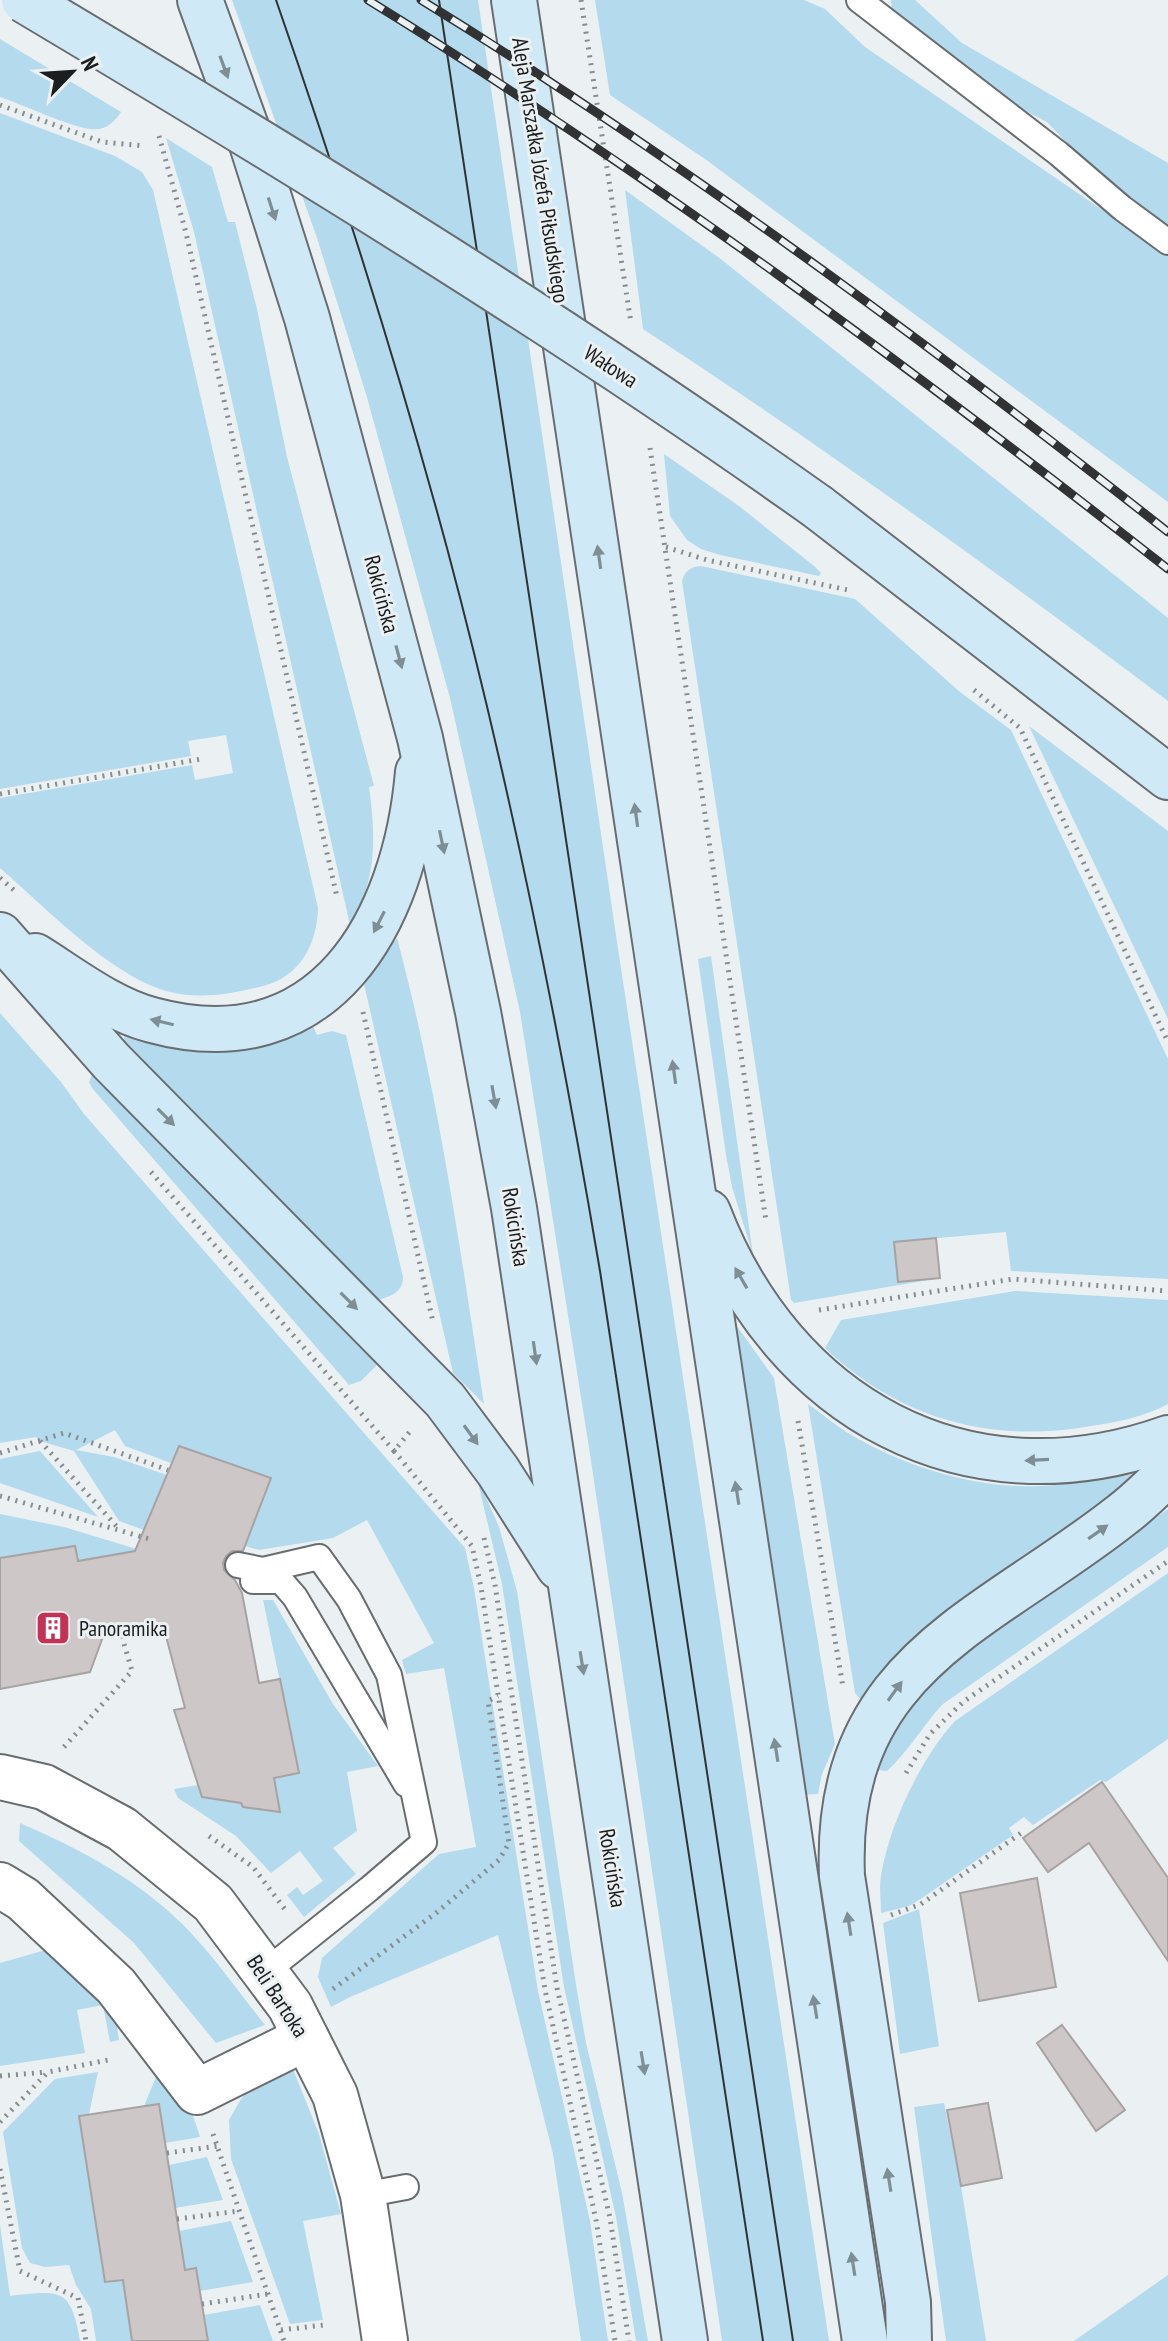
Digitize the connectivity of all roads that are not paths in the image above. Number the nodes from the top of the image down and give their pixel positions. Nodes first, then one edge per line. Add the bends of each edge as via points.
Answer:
1 (24, 0) edge
2 (200, 0) edge
3 (514, 0) edge
4 (859, 0) edge
5 (1168, 242) edge
6 (420, 738) junction
7 (1168, 777) edge
8 (685, 1149) junction
9 (1168, 1438) edge
10 (1168, 1474) edge
11 (570, 1586) junction
12 (0, 1777) edge
13 (415, 1800) junction
14 (0, 1885) edge
15 (265, 1972) junction
16 (306, 2038) junction
17 (406, 2187) dead end
18 (363, 2195) junction
19 (385, 2341) edge
20 (685, 2341) edge
21 (865, 2341) edge
22 (909, 2341) edge

1 - 7 main road, Wałowa, bridge via 475,276 706,429 818,507
2 -> 6 main road, Rokicińska via 307,318
8 -> 3 main road, Aleja Marszałka Józefa Piłsudskiego
4 - 5 lane
6 -> 11 main road, Rokicińska via 511,1193
6 -> 11 main road via 401,866 380,922 352,963 319,994 284,1015 205,1030 149,1020 123,1010 0,935 111,1061 445,1400 498,1471
9 -> 8 main road via 1105,1454 1021,1461 943,1448 863,1411 820,1380 763,1314 710,1217
21 -> 8 main road
22 -> 10 main road via 908,2302 842,1876 841,1838 856,1759 882,1710 920,1661 1123,1514
11 -> 20 main road, Rokicińska
12 - 15 street, Beli Bartoka via 44,1787 122,1829 213,1903
13 - 13 lane via 288,1589 281,1581 237,1574 319,1557 349,1599 389,1675
13 - 15 lane via 424,1842
14 - 16 street via 23,1899 116,1986 197,2092
15 - 16 street, Beli Bartoka
16 - 18 street, Beli Bartoka via 335,2095
17 - 18 lane
18 - 19 street, Beli Bartoka

